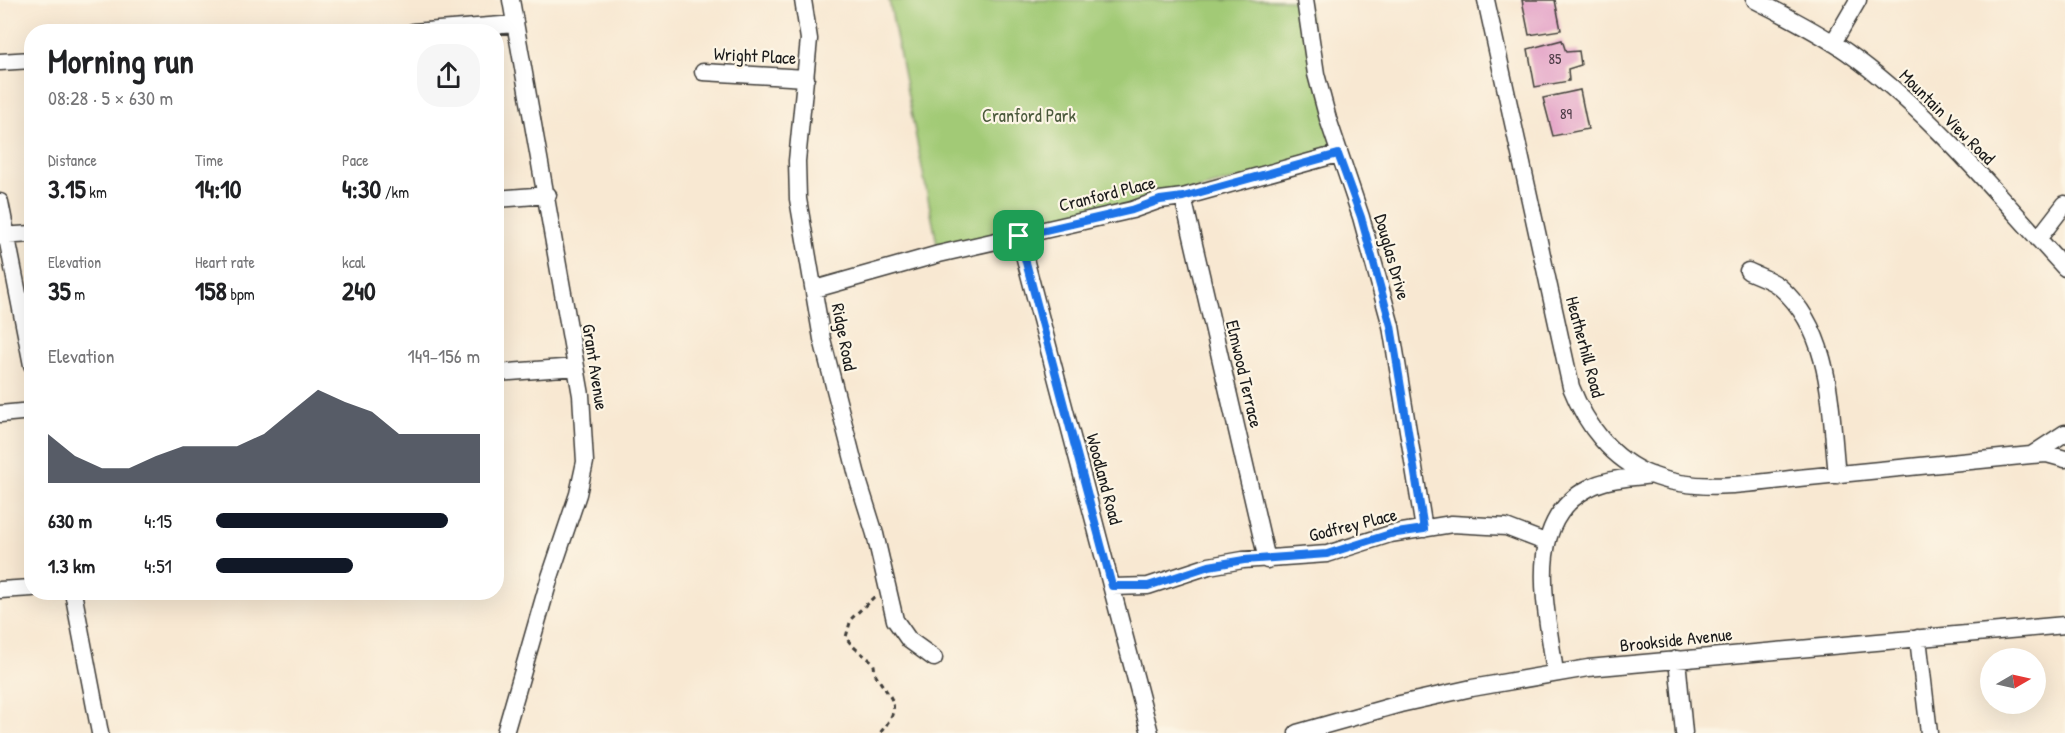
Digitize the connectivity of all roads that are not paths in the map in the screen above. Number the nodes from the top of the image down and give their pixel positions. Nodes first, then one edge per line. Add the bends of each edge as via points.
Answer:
1 (511, 0) edge
2 (803, 0) edge
3 (1305, 0) edge
4 (1486, 0) edge
5 (1755, 0) edge
6 (1858, 0) edge
7 (515, 24) junction
8 (504, 25) edge
9 (1833, 43) junction
10 (24, 60) edge
11 (0, 62) edge
12 (703, 72) dead end
13 (806, 78) junction
14 (1338, 154) junction
15 (548, 195) junction
16 (1183, 197) junction
17 (504, 198) edge
18 (0, 202) edge
19 (2065, 204) edge
20 (24, 235) edge
21 (3, 236) edge
22 (1019, 236) junction
23 (2038, 239) junction
24 (2065, 268) edge
25 (1748, 271) dead end
26 (815, 289) junction
27 (24, 329) edge
28 (576, 367) junction
29 (504, 373) edge
30 (24, 412) edge
31 (0, 414) edge
32 (2065, 433) edge
33 (2031, 455) junction
34 (2065, 459) edge
35 (1652, 475) junction
36 (1837, 475) junction
37 (1424, 529) junction
38 (1545, 542) junction
39 (1267, 560) junction
40 (1112, 586) junction
41 (24, 588) edge
42 (0, 590) edge
43 (75, 600) edge
44 (2065, 625) edge
45 (1918, 638) junction
46 (934, 658) dead end
47 (1677, 659) junction
48 (1555, 673) junction
49 (99, 733) edge
50 (505, 733) edge
51 (1150, 733) edge
52 (1297, 733) edge
53 (1684, 733) edge
54 (1929, 733) edge

1 - 7 street, Grant Avenue
2 - 13 street, Ridge Road via 809,39
3 - 14 street, Douglas Drive via 1316,74
4 - 35 street, Heatherhill Road via 1571,387 1584,415 1609,448
5 - 9 street, Mountain View Road
6 - 9 street
7 - 8 street
7 - 15 street, Grant Avenue
9 - 23 street, Mountain View Road via 1925,118
10 - 11 street
12 - 13 street, Wright Place
13 - 26 street, Ridge Road via 797,161 798,199
14 - 16 street, Cranford Place
14 - 37 street, Douglas Drive via 1368,238 1391,326
15 - 17 street
15 - 28 street, Grant Avenue
16 - 22 street, Cranford Place
16 - 39 street, Elmwood Terrace
18 - 21 street
19 - 23 street
20 - 21 street
21 - 27 street
22 - 26 street, Cranford Place
22 - 40 street, Woodland Road
23 - 24 street, Mountain View Road
25 - 36 street via 1780,287 1805,317 1825,363
26 - 46 street, Ridge Road via 828,366 895,620 909,640
28 - 29 street
28 - 50 street, Grant Avenue via 585,428 585,462
30 - 31 street
32 - 33 street
33 - 34 street, Heatherhill Road
33 - 36 street, Heatherhill Road
35 - 36 street, Heatherhill Road via 1674,483 1707,486
35 - 38 street via 1604,482 1574,497 1552,525
37 - 38 street, Godfrey Place via 1478,524 1520,531
37 - 39 street, Godfrey Place via 1379,537 1327,554
38 - 48 street via 1543,562
39 - 40 street, Godfrey Place via 1209,566 1148,586
40 - 51 street, Woodland Road
41 - 42 street
43 - 49 street
44 - 45 street, Brookside Avenue
45 - 47 street, Brookside Avenue
45 - 54 street
47 - 48 street, Brookside Avenue
47 - 53 street
48 - 52 street, Brookside Avenue via 1400,704

